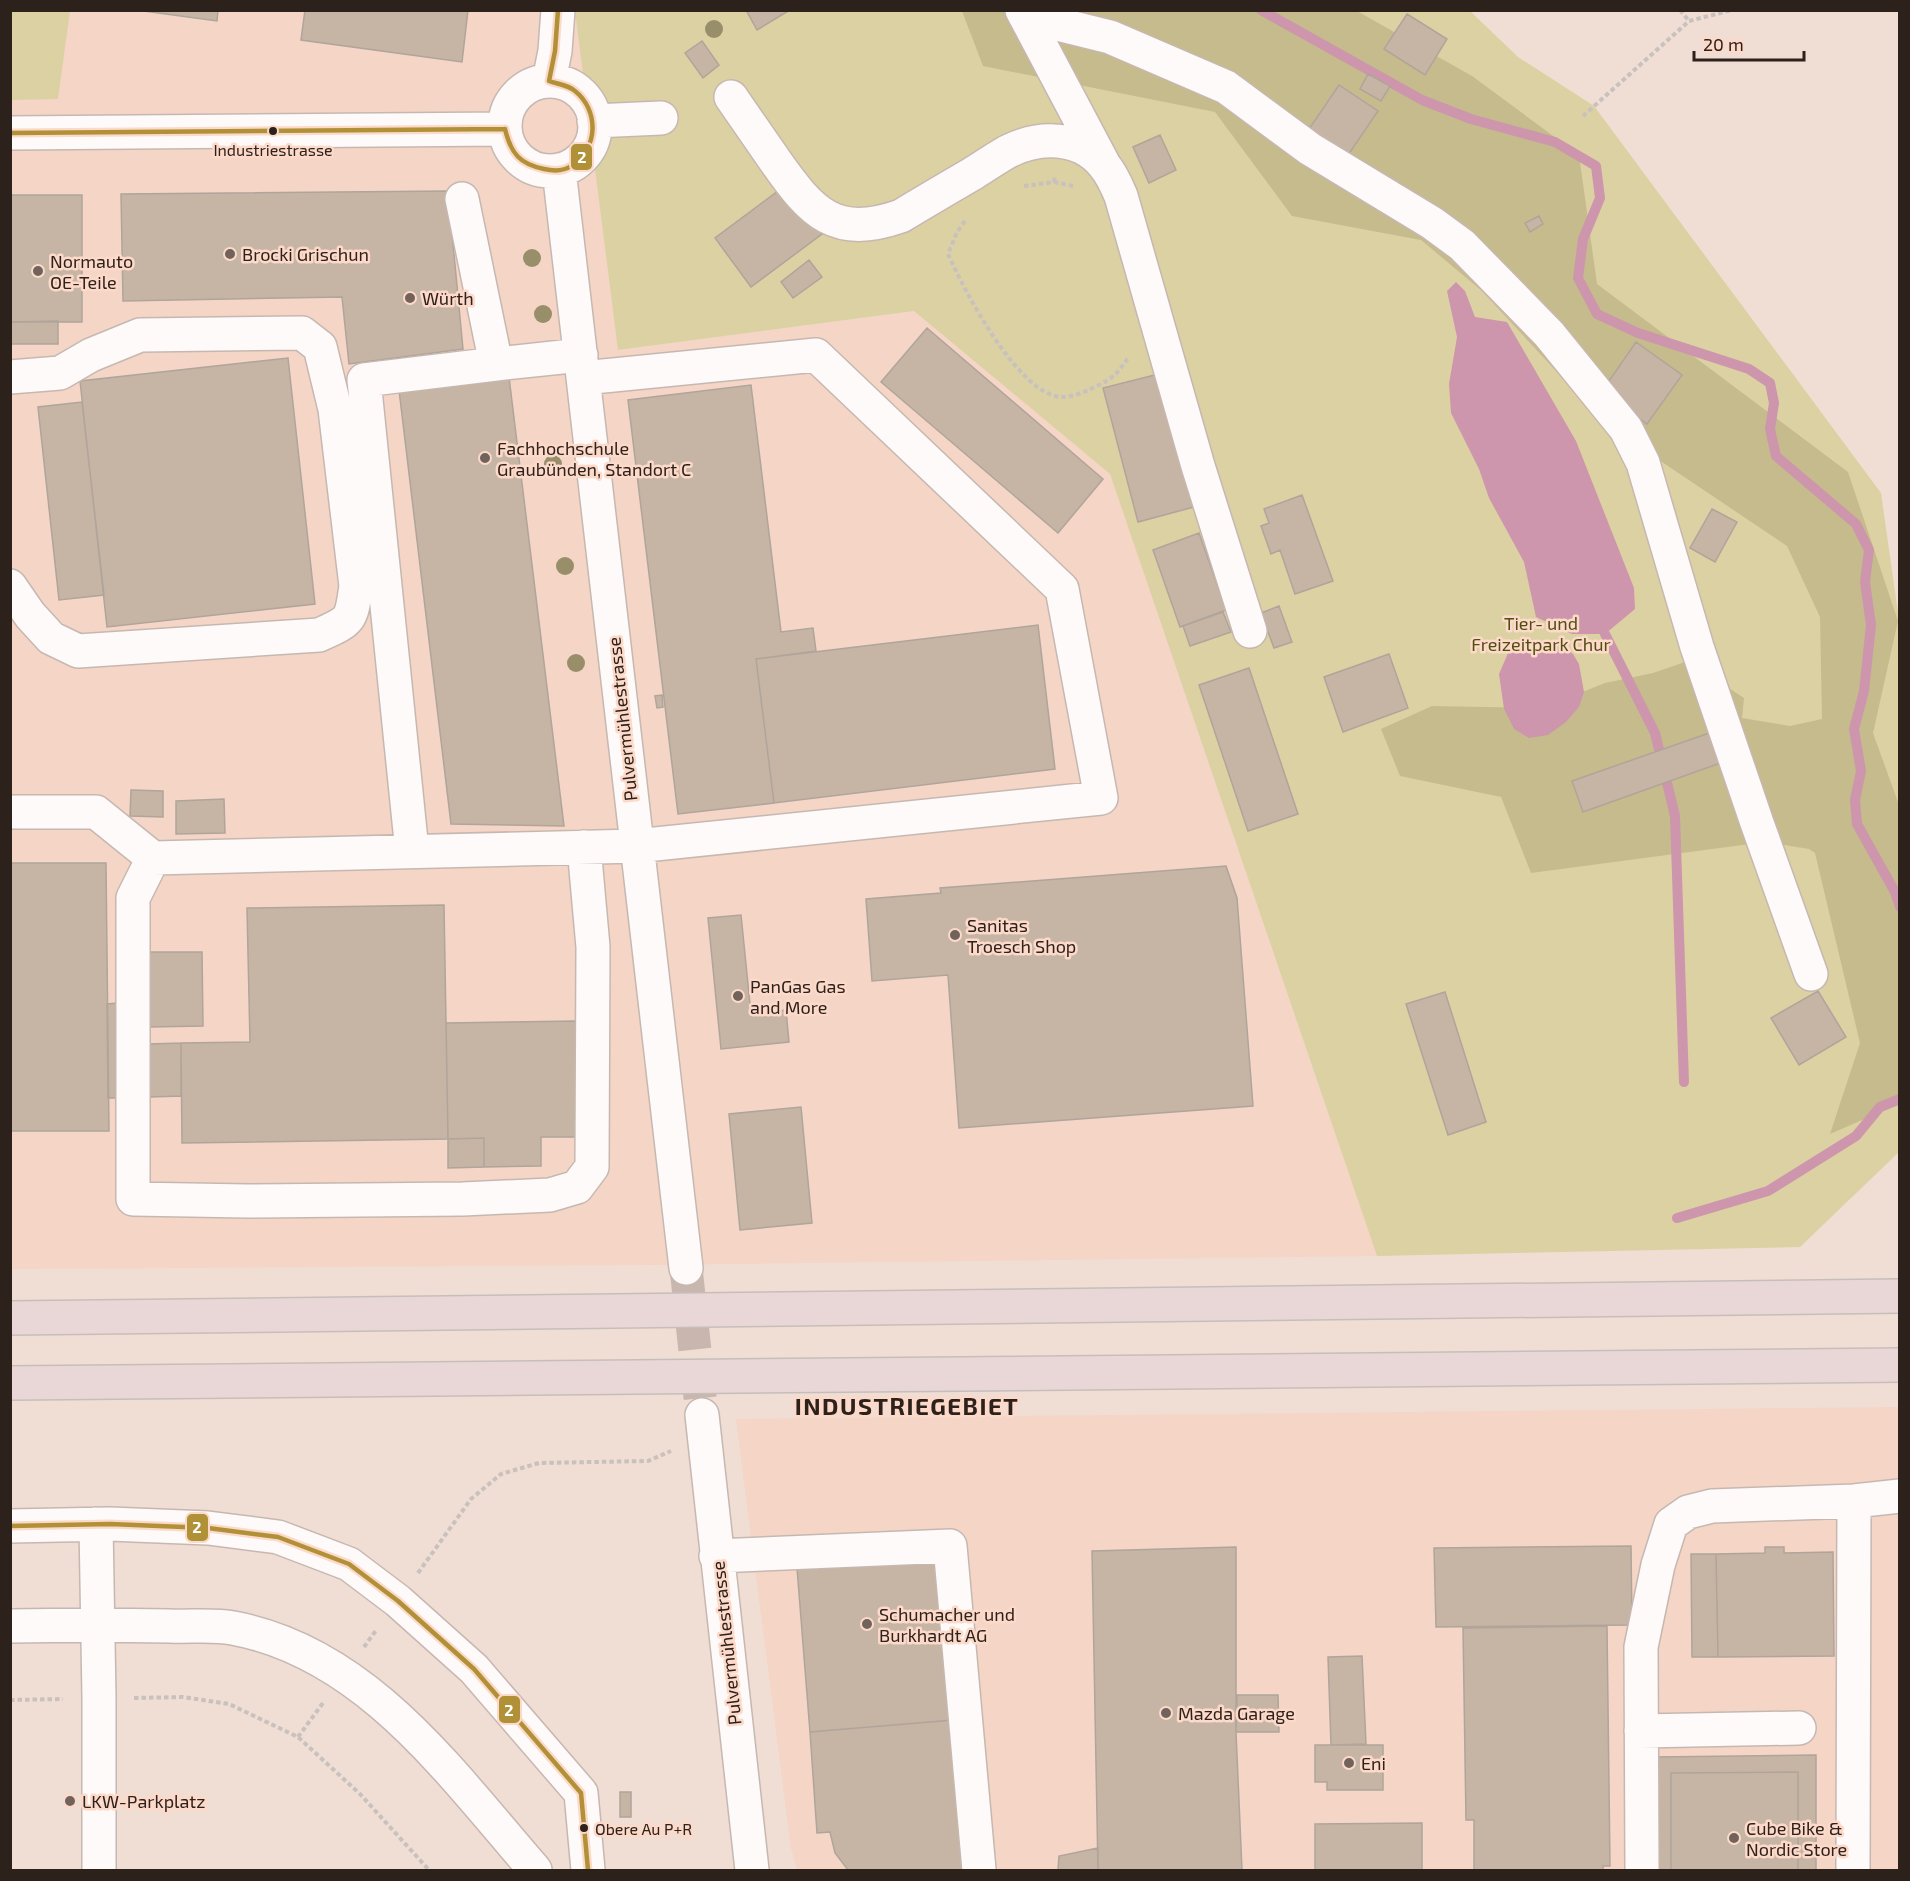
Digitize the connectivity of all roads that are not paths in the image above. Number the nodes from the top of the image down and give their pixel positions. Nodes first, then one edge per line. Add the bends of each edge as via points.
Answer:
1 (558, 10) edge
2 (1023, 13) edge
3 (549, 81) junction
4 (731, 97) dead end
5 (661, 118) dead end
6 (594, 121) junction
7 (505, 129) junction
8 (10, 133) edge
9 (1103, 163) junction
10 (559, 170) junction
11 (462, 199) dead end
12 (496, 364) junction
13 (582, 367) junction
14 (10, 377) edge
15 (10, 586) edge
16 (1250, 631) dead end
17 (10, 812) edge
18 (636, 846) junction
19 (584, 847) junction
20 (412, 851) junction
21 (153, 858) junction
22 (1811, 974) dead end
23 (686, 1268) tunnel mouth
24 (1899, 1296) edge
25 (10, 1318) edge
26 (1899, 1365) edge
27 (10, 1383) edge
28 (702, 1415) tunnel mouth
29 (1899, 1496) edge
30 (1854, 1500) junction
31 (96, 1524) junction
32 (10, 1526) edge
33 (716, 1556) junction
34 (98, 1625) junction
35 (10, 1626) edge
36 (1798, 1728) dead end
37 (1641, 1731) junction
38 (99, 1870) edge
39 (536, 1870) edge
40 (588, 1870) edge
41 (752, 1870) edge
42 (979, 1870) edge
43 (1642, 1870) edge
44 (1853, 1870) edge

1 - 3 street
2 - 9 street
2 - 22 street via 1110,37 1226,87 1310,149 1462,245 1549,334 1626,429 1643,463 1697,646
3 - 6 street via 567,85 585,97
3 - 7 street via 521,92 511,104
4 - 9 street via 797,192 826,218 845,224 863,226 901,216 1008,152 1030,143 1063,142 1087,149
5 - 6 street
6 - 10 street via 587,153 575,164
7 - 8 street
7 - 10 street via 509,145 525,164 538,170
9 - 16 street via 1121,196
10 - 13 street, Pulvermühlestrasse
11 - 12 street
12 - 13 street
12 - 20 street via 364,380
13 - 18 street, Pulvermühlestrasse
13 - 18 street via 816,355 1062,589 1101,798
14 - 15 street via 60,373 140,335 302,333 320,347 335,409 356,586 352,614 341,625 319,635 78,651 51,638
17 - 21 street via 96,812
18 - 19 street
18 - 23 street, Pulvermühlestrasse
19 - 20 street
19 - 21 street via 593,947 592,1167 577,1187 549,1196 463,1199 133,1198 133,898
20 - 21 street
24 - 25 highway
26 - 27 highway
28 - 33 street, Pulvermühlestrasse
29 - 30 street
30 - 37 street via 1712,1506 1688,1512 1671,1524 1641,1647
30 - 44 street
31 - 32 street
31 - 34 street
31 - 40 street via 208,1527 278,1537 348,1564 398,1601 474,1669 581,1793
33 - 41 street, Pulvermühlestrasse
33 - 42 street via 950,1546
34 - 35 street
34 - 38 street
34 - 39 street via 232,1627 286,1642 335,1669 394,1713
36 - 37 street
37 - 43 street

